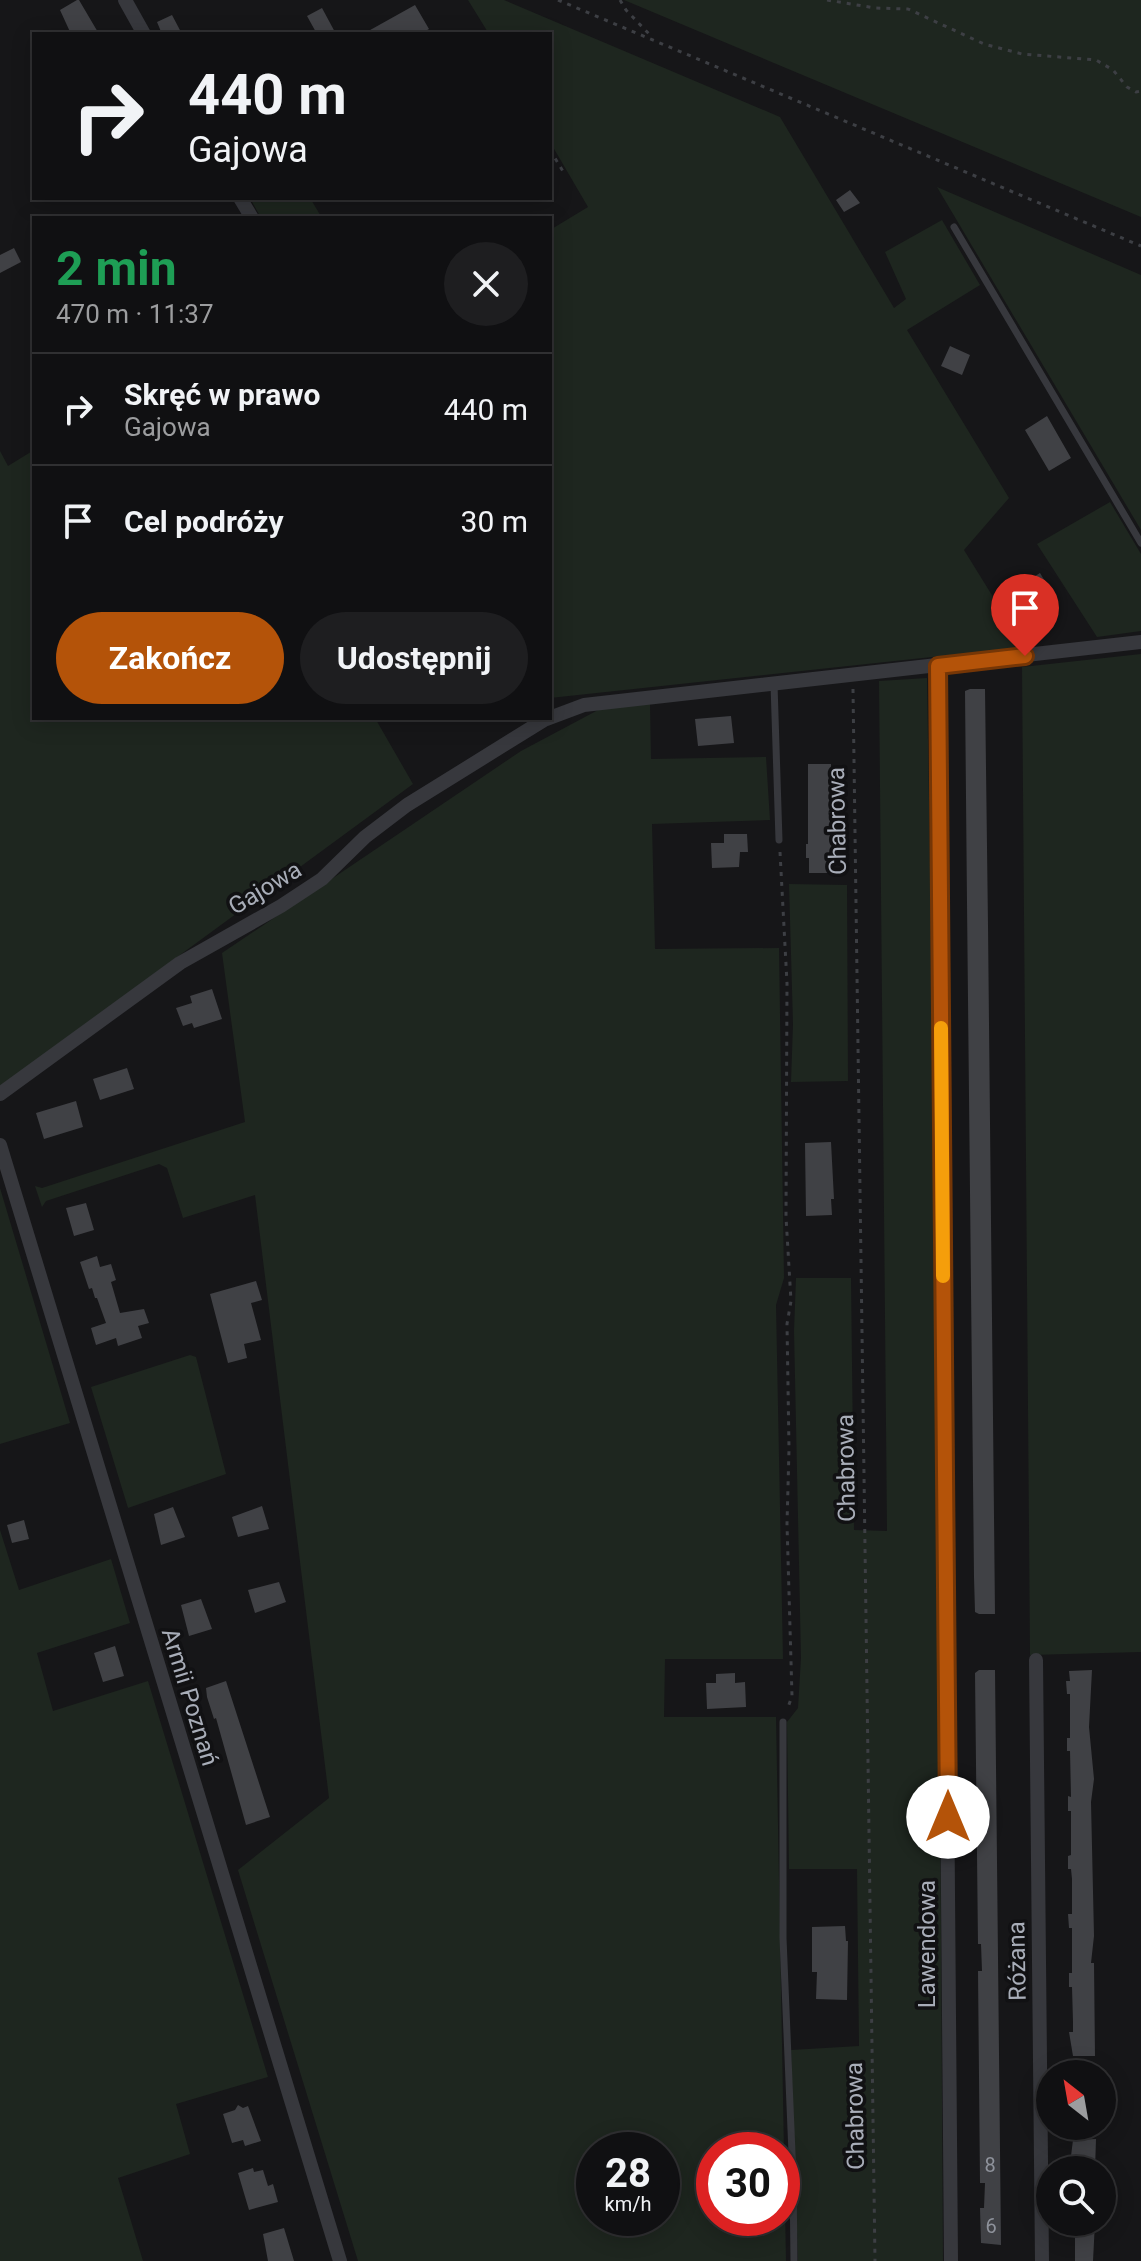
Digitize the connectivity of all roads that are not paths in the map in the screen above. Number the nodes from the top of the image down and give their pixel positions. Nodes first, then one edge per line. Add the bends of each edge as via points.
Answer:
1 (125, 0) edge
2 (143, 32) edge
3 (954, 227) dead end
4 (1141, 543) edge
5 (1141, 642) edge
6 (938, 666) junction
7 (774, 684) junction
8 (552, 716) edge
9 (541, 720) edge
10 (779, 840) road end
11 (0, 1094) edge
12 (0, 1145) edge
13 (1036, 1660) dead end
14 (783, 1722) road end
15 (340, 2261) edge
16 (794, 2261) edge
17 (951, 2261) edge
18 (1042, 2261) edge

1 - 2 street
3 - 4 lane
5 - 6 street, Gajowa
6 - 7 street, Gajowa
6 - 17 street, Lawendowa
7 - 8 street, Gajowa via 584,705
7 - 10 lane
9 - 11 street, Gajowa via 407,805 322,879 180,963
12 - 15 street, Armii Poznań
13 - 18 street, Różana
14 - 16 lane via 783,1938

